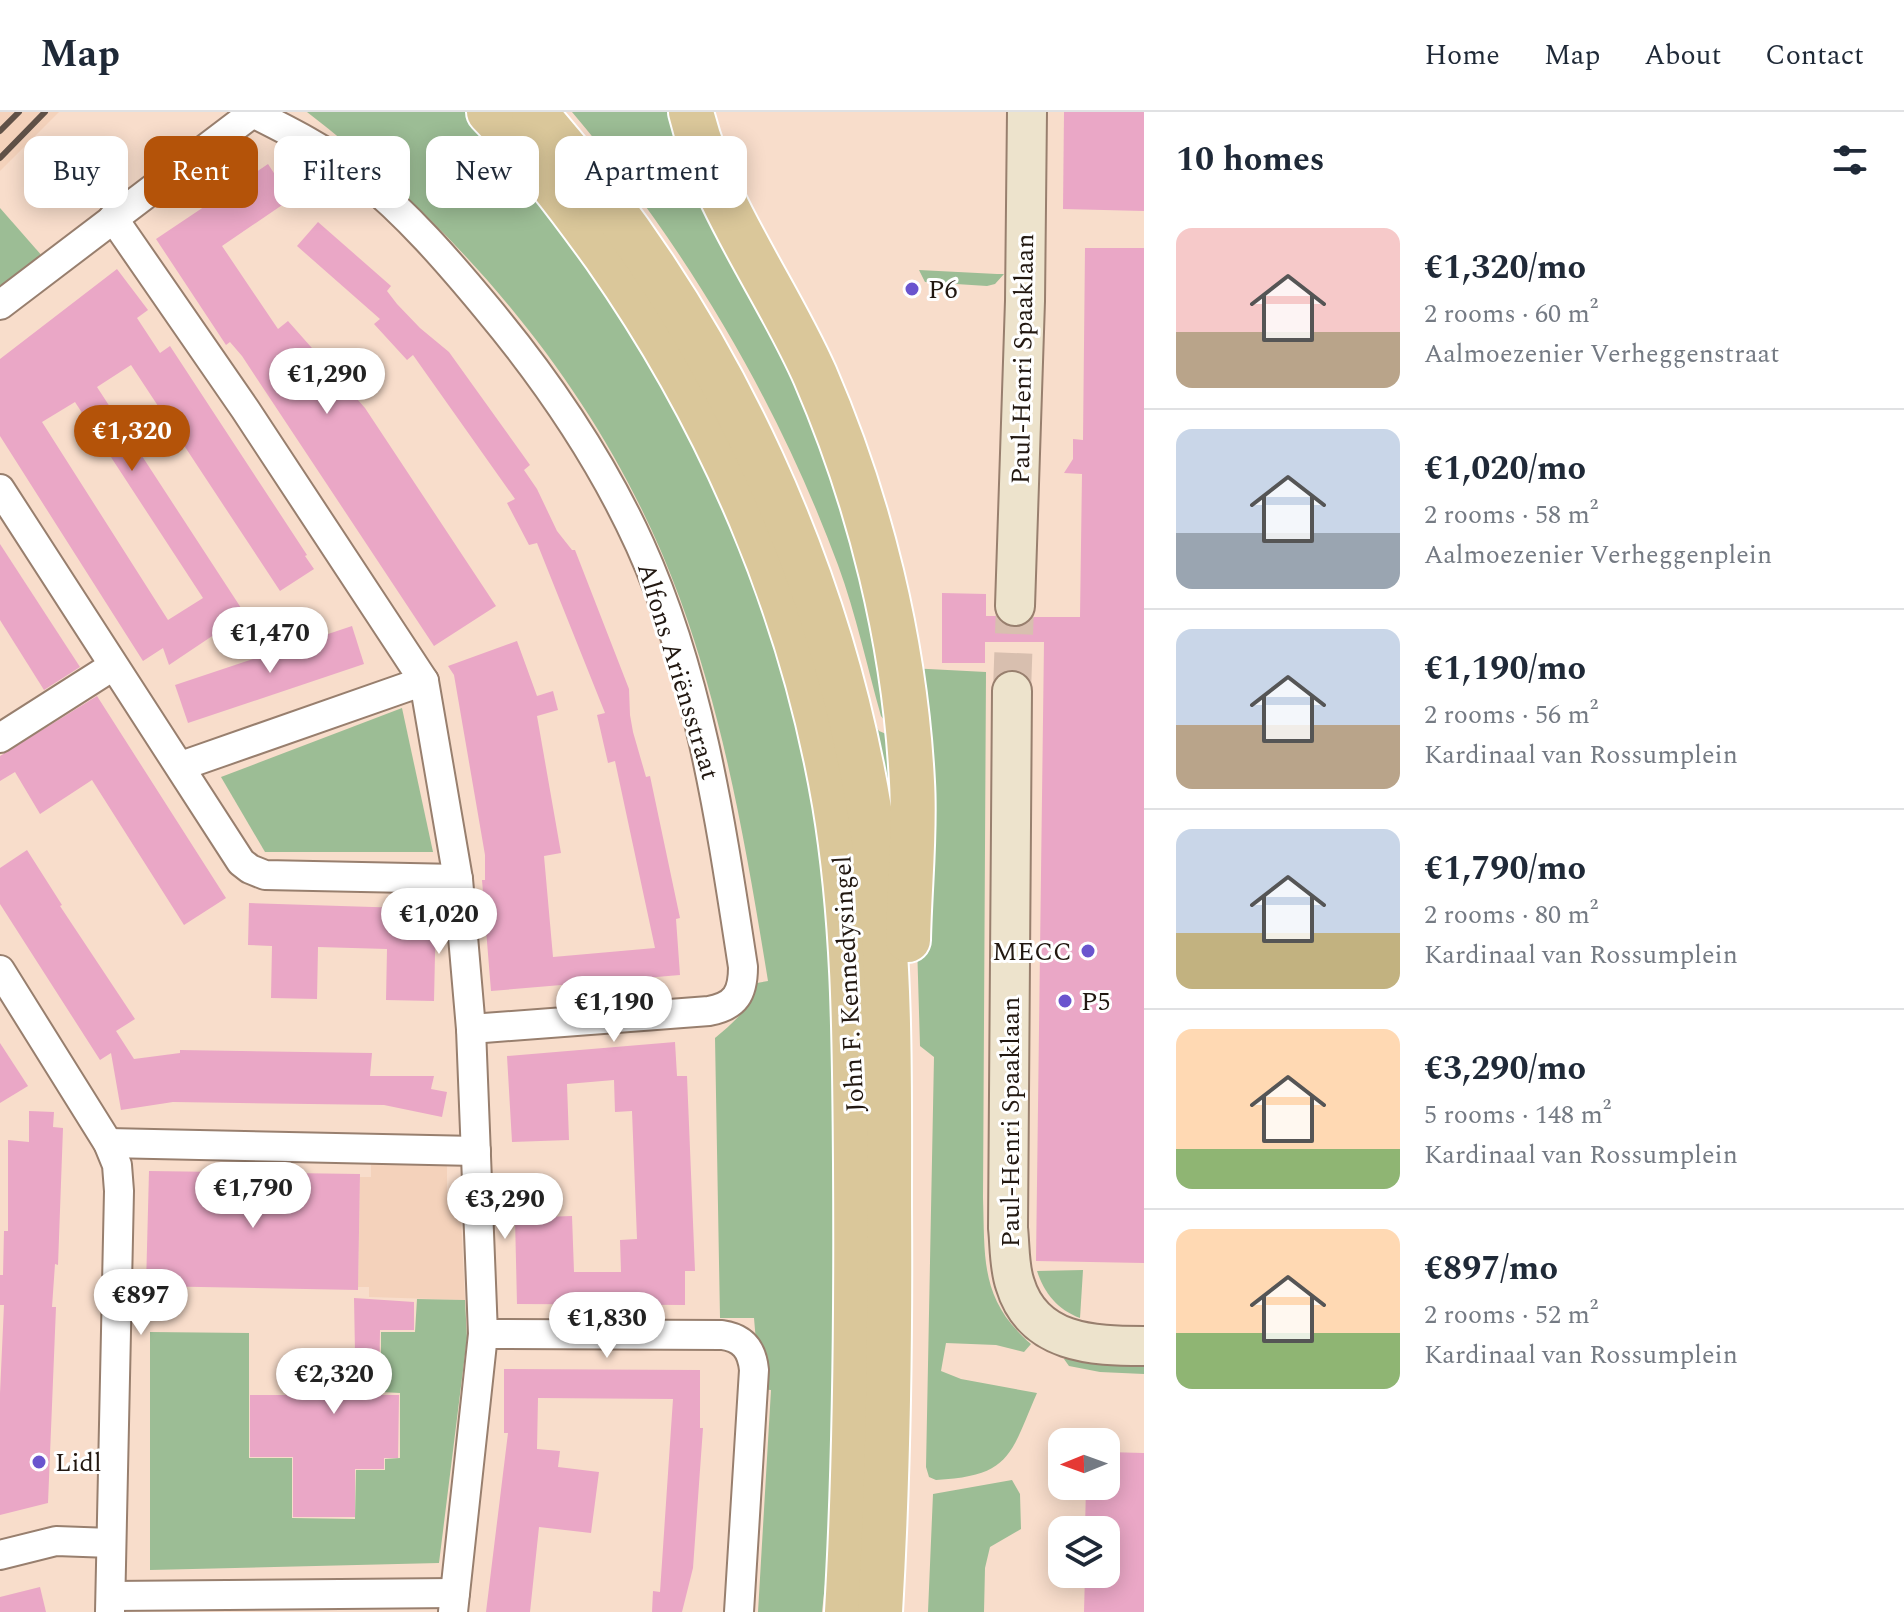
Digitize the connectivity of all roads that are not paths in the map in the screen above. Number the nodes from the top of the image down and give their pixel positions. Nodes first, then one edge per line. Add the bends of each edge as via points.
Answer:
1 (253, 112) edge
2 (489, 112) edge
3 (534, 112) edge
4 (691, 112) edge
5 (1027, 112) edge
6 (113, 218) junction
7 (0, 305) edge
8 (0, 489) edge
9 (1015, 606) tunnel mouth
10 (113, 666) junction
11 (424, 681) junction
12 (1012, 691) tunnel mouth
13 (0, 738) edge
14 (181, 766) junction
15 (458, 879) junction
16 (0, 970) edge
17 (887, 1012) junction
18 (471, 1029) junction
19 (108, 1143) junction
20 (476, 1151) junction
21 (483, 1334) junction
22 (1144, 1346) edge
23 (111, 1543) junction
24 (0, 1555) edge
25 (454, 1602) edge
26 (110, 1604) edge
27 (739, 1612) edge
28 (847, 1612) edge
29 (880, 1612) edge

1 - 6 street
1 - 18 street, Alfons Ariënsstraat via 358,175 402,214 444,256 553,391 640,546 687,681 714,787 743,967 735,1000 709,1011
2 - 28 main road, John F. Kennedysingel via 577,217 685,382 760,538 796,638 816,715 842,849 853,990 856,1346
3 - 17 main road, John F. Kennedysingel via 628,231 692,329 750,434 794,534 824,621 859,754 880,892
4 - 17 main road via 714,180 830,411 880,571 901,680 912,799 908,970
5 - 9 street, Paul-Henri Spaaklaan
6 - 7 street
6 - 11 street
8 - 10 street
10 - 13 street
10 - 14 street
11 - 14 street
11 - 15 street
12 - 22 street, Paul-Henri Spaaklaan via 1008,1228 1013,1280 1027,1310 1072,1341
14 - 15 street via 250,869 265,875
15 - 18 street
16 - 19 street
17 - 29 main road, John F. Kennedysingel via 889,1322
18 - 20 street
19 - 20 street
19 - 23 street via 119,1191
20 - 21 street
21 - 25 street
21 - 27 street via 739,1339 754,1370
23 - 24 street via 56,1541
23 - 26 street
25 - 26 street

